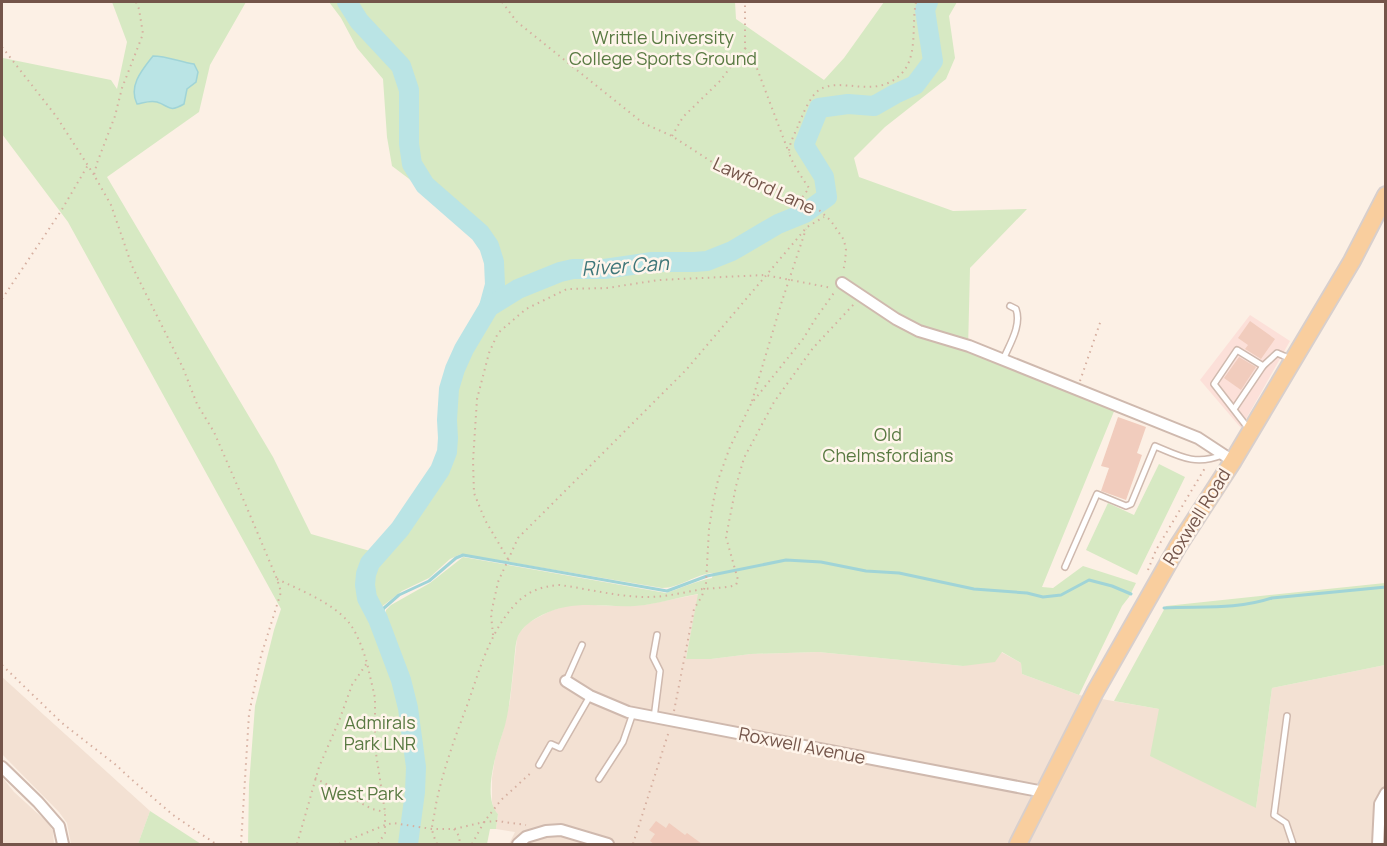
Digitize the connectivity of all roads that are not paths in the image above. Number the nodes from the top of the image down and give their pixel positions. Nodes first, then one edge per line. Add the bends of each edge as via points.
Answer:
1 (1386, 195) edge
2 (842, 283) road end
3 (1010, 306) dead end
4 (1003, 360) junction
5 (1294, 360) junction
6 (1263, 366) junction
7 (1234, 409) junction
8 (1250, 432) junction
9 (1228, 458) junction
10 (1065, 567) dead end
11 (657, 635) dead end
12 (582, 645) dead end
13 (566, 681) joint
14 (590, 696) junction
15 (633, 713) junction
16 (1287, 716) dead end
17 (654, 718) junction
18 (539, 765) road end
19 (2, 767) edge
20 (599, 779) dead end
21 (1044, 792) junction
22 (1386, 793) edge
23 (63, 844) edge
24 (518, 844) edge
25 (608, 844) edge
26 (1018, 844) edge
27 (1293, 844) edge
28 (1378, 844) edge

1 - 5 main road, Roxwell Road
2 - 4 street via 919,331
3 - 4 lane via 1016,309 1017,323
4 - 9 street via 1198,438
5 - 6 lane via 1277,353
5 - 8 main road, Roxwell Road
6 - 7 lane
6 - 7 lane via 1237,350 1214,384
7 - 8 lane
8 - 9 main road, Roxwell Road
9 - 10 lane via 1187,459 1155,446 1131,504 1126,506 1097,494
9 - 21 main road, Roxwell Road via 1095,692
11 - 17 lane via 653,657 660,671
12 - 13 lane
13 - 14 street, Roxwell Avenue
14 - 15 street, Roxwell Avenue
14 - 18 lane via 560,748 551,744
15 - 17 street, Roxwell Avenue
15 - 20 lane via 623,742
16 - 27 lane via 1274,815 1286,823
17 - 21 street, Roxwell Avenue
19 - 23 street via 52,818
21 - 26 main road, Roxwell Road
22 - 28 street via 1380,804
24 - 25 street via 526,837 561,830

